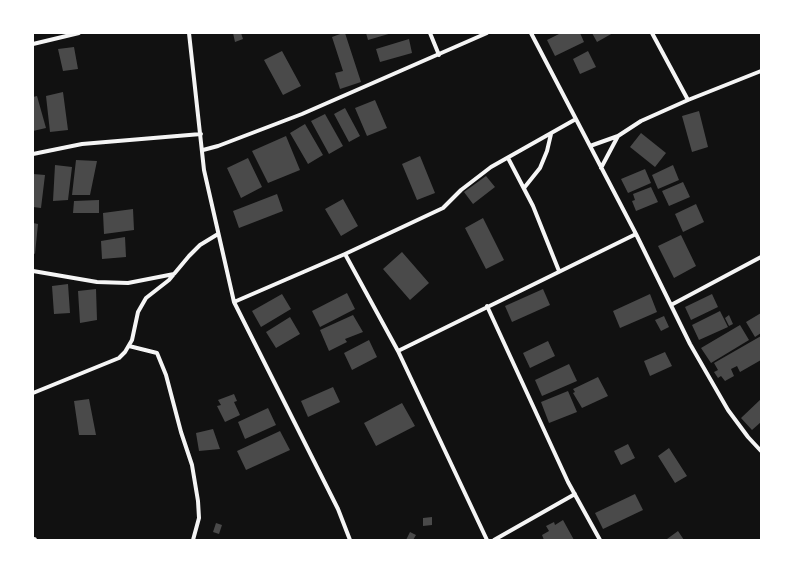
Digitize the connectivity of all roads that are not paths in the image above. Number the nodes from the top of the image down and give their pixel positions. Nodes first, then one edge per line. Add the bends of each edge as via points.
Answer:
1 (79, 33) edge
2 (189, 33) edge
3 (430, 33) edge
4 (487, 33) edge
5 (531, 33) edge
6 (652, 33) edge
7 (33, 44) edge
8 (439, 55) junction
9 (761, 71) edge
10 (688, 100) junction
11 (576, 119) junction
12 (201, 134) junction
13 (551, 134) junction
14 (618, 136) junction
15 (590, 146) junction
16 (203, 150) junction
17 (33, 154) edge
18 (508, 158) junction
19 (601, 168) junction
20 (524, 188) junction
21 (218, 234) junction
22 (636, 234) junction
23 (345, 254) junction
24 (761, 258) edge
25 (33, 271) edge
26 (559, 271) junction
27 (175, 274) junction
28 (234, 302) junction
29 (671, 305) junction
30 (487, 306) junction
31 (129, 346) junction
32 (398, 351) junction
33 (33, 393) edge
34 (761, 451) edge
35 (574, 494) junction
36 (193, 540) edge
37 (350, 540) edge
38 (488, 540) edge
39 (494, 540) edge
40 (600, 540) edge

1 - 7 street
2 - 12 street
3 - 8 street
4 - 8 street
5 - 11 street
6 - 10 street
8 - 16 street via 302,114
9 - 10 street
10 - 14 street via 641,121
11 - 13 street
11 - 15 street
12 - 16 street
12 - 17 street via 82,144
13 - 18 street
13 - 20 street via 540,168
14 - 15 street
14 - 19 street
15 - 19 street
16 - 21 street via 204,170
18 - 20 street
18 - 23 street via 491,167 461,190 443,208
19 - 22 street
20 - 26 street
21 - 27 street via 200,245
21 - 28 street
22 - 26 street
22 - 29 street
23 - 28 street
23 - 32 street
24 - 29 street
25 - 27 street via 97,282 128,283
26 - 30 street
27 - 31 street via 146,298 138,312
28 - 37 street via 334,502
29 - 34 street via 728,410
30 - 32 street
30 - 35 street
31 - 33 street via 119,358
31 - 36 street via 157,353 166,375 192,465 198,501 198,518
32 - 38 street
35 - 39 street
35 - 40 street

